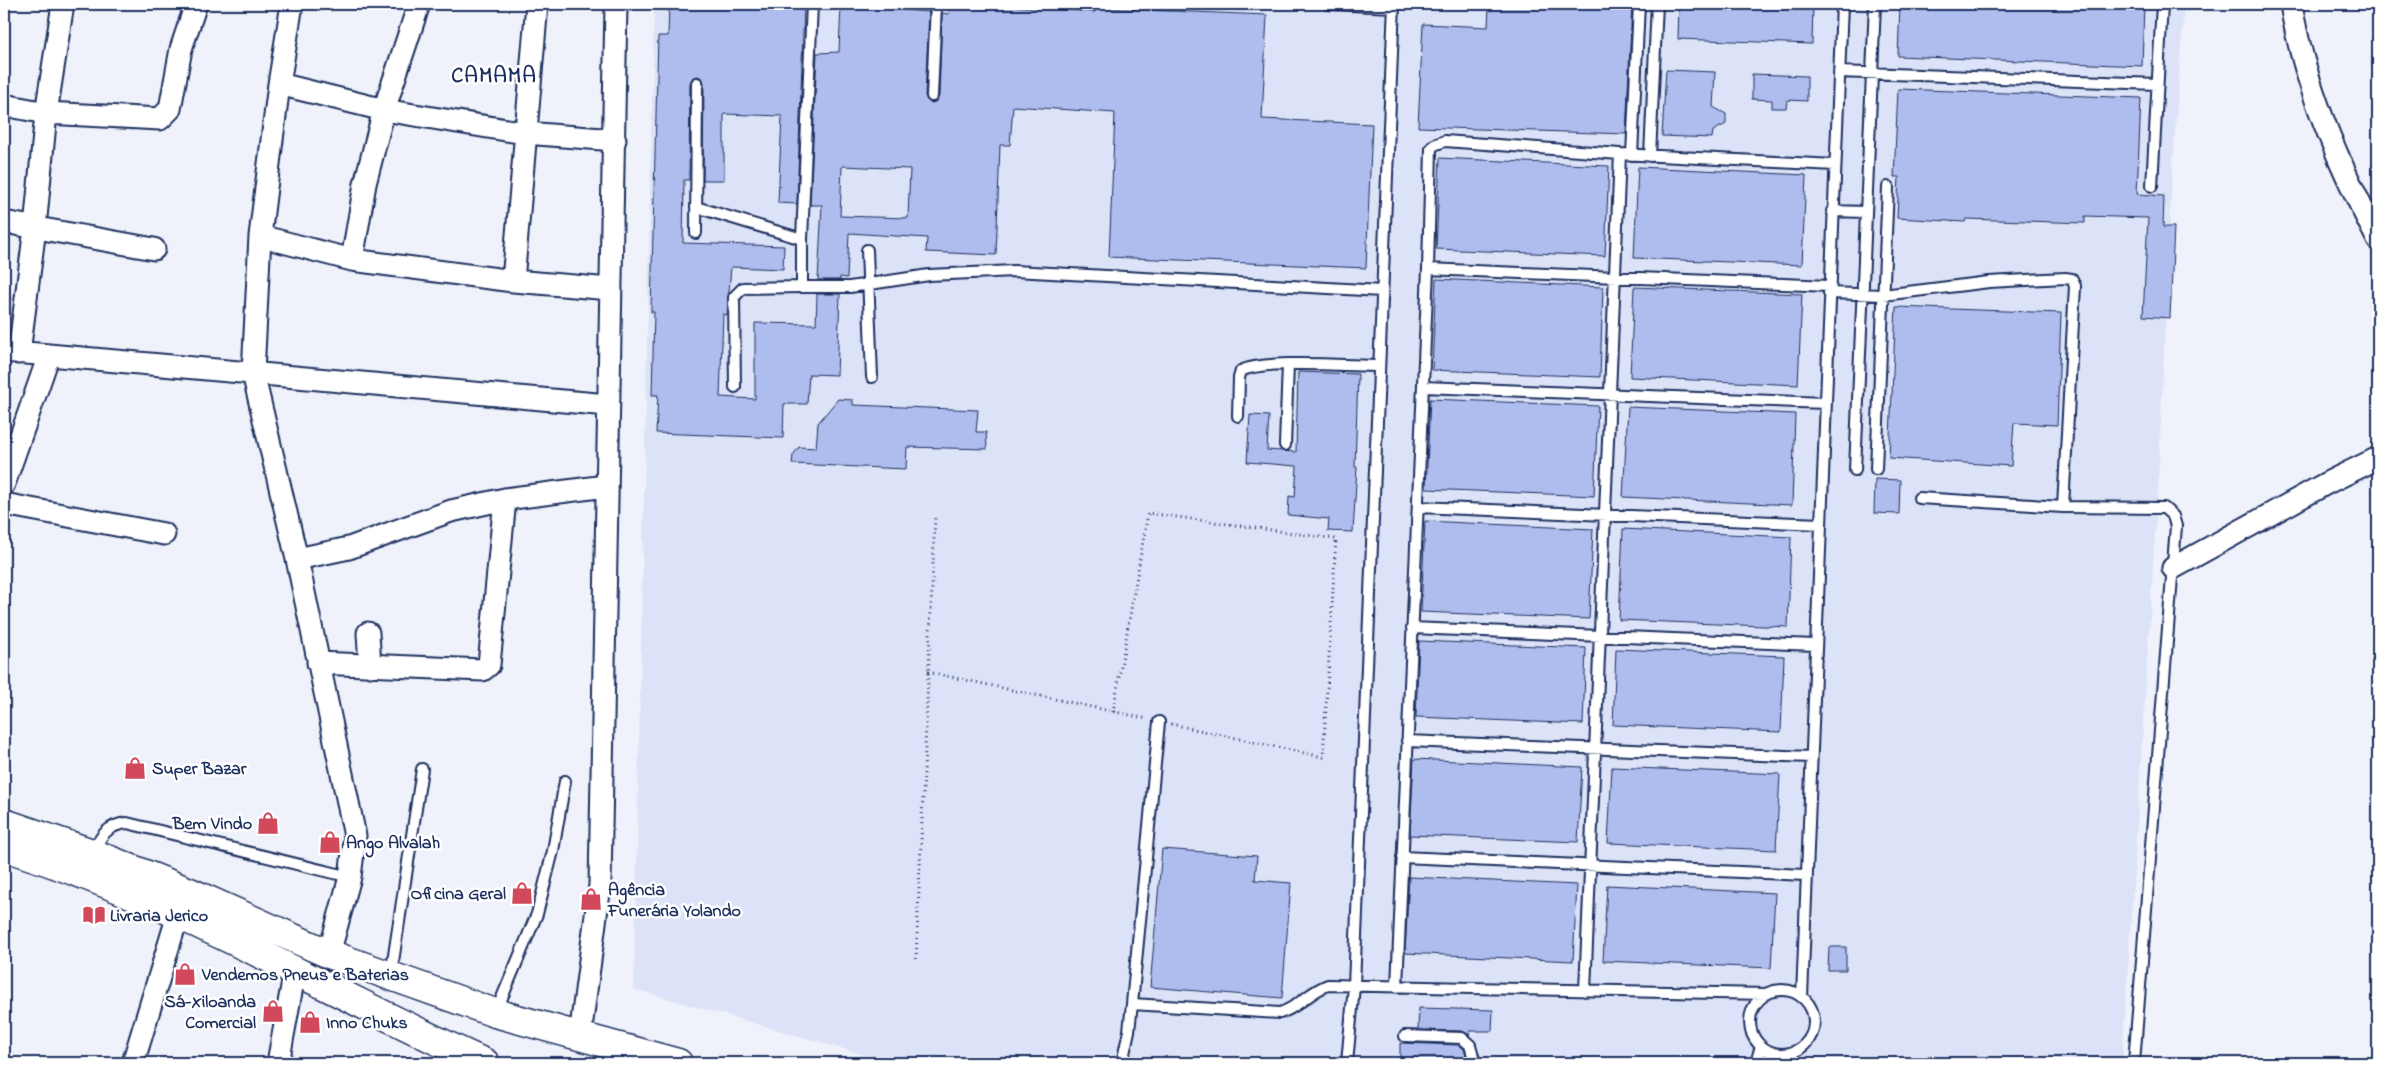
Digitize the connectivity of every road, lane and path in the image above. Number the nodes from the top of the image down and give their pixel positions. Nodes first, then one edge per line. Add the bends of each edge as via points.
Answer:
1 (63, 4) edge
2 (196, 4) edge
3 (292, 4) edge
4 (419, 4) edge
5 (537, 4) edge
6 (616, 4) edge
7 (812, 4) edge
8 (936, 4) edge
9 (1328, 4) edge
10 (1639, 4) edge
11 (1657, 4) edge
12 (1842, 4) edge
13 (1875, 4) edge
14 (2162, 4) edge
15 (2291, 4) edge
16 (1394, 5) edge
17 (1839, 72) junction
18 (1872, 73) junction
19 (696, 83) dead end
20 (279, 84) junction
21 (2157, 84) junction
22 (932, 96) dead end
23 (4, 106) edge
24 (384, 110) junction
25 (46, 113) junction
26 (525, 133) junction
27 (614, 140) junction
28 (1620, 154) junction
29 (1632, 155) junction
30 (1650, 156) junction
31 (1834, 166) junction
32 (2152, 186) dead end
33 (1888, 187) dead end
34 (696, 207) junction
35 (1832, 211) junction
36 (1866, 212) junction
37 (4, 222) edge
38 (35, 228) junction
39 (696, 233) dead end
40 (260, 236) junction
41 (802, 239) junction
42 (2378, 240) edge
43 (154, 248) dead end
44 (867, 250) dead end
45 (352, 260) junction
46 (1428, 269) junction
47 (1615, 276) junction
48 (512, 281) junction
49 (868, 284) junction
50 (802, 287) junction
51 (611, 289) junction
52 (1382, 290) junction
53 (1829, 290) junction
54 (1862, 295) junction
55 (1883, 295) junction
56 (12, 352) edge
57 (49, 355) junction
58 (1288, 365) junction
59 (1379, 366) junction
60 (253, 374) junction
61 (872, 377) dead end
62 (735, 387) dead end
63 (1423, 387) junction
64 (1610, 394) junction
65 (1824, 403) junction
66 (608, 405) junction
67 (1238, 416) dead end
68 (1285, 445) dead end
69 (2378, 458) edge
70 (1876, 469) dead end
71 (1855, 470) dead end
72 (4, 484) edge
73 (606, 486) junction
74 (1919, 498) dead end
75 (505, 499) junction
76 (4, 504) edge
77 (1418, 507) junction
78 (2063, 507) junction
79 (1604, 515) junction
80 (934, 516) dead end
81 (1820, 524) junction
82 (164, 534) dead end
83 (297, 559) junction
84 (2173, 568) junction
85 (1412, 628) junction
86 (368, 633) dead end
87 (1600, 636) junction
88 (1815, 645) junction
89 (318, 663) junction
90 (370, 666) junction
91 (928, 672) junction
92 (1113, 712) junction
93 (1158, 722) junction
94 (1407, 741) junction
95 (1595, 748) junction
96 (1811, 757) junction
97 (422, 769) dead end
98 (565, 781) dead end
99 (4, 823) edge
100 (4, 847) edge
101 (92, 853) junction
102 (1402, 857) junction
103 (1590, 866) junction
104 (1806, 875) junction
105 (350, 877) junction
106 (178, 915) junction
107 (330, 954) junction
108 (916, 959) dead end
109 (296, 970) junction
110 (391, 976) junction
111 (1354, 986) junction
112 (1397, 987) junction
113 (1585, 991) junction
114 (1767, 994) junction
115 (1802, 998) junction
116 (1132, 1004) junction
117 (496, 1013) junction
118 (580, 1036) junction
119 (1405, 1036) dead end
120 (1761, 1046) junction
121 (1784, 1059) edge
122 (133, 1063) edge
123 (278, 1063) edge
124 (486, 1063) edge
125 (678, 1063) edge
126 (1122, 1063) edge
127 (1347, 1063) edge
128 (1475, 1063) edge
129 (1756, 1063) edge
130 (2134, 1063) edge

1 - 25 street
2 - 25 street via 181,50 170,109 160,119
3 - 20 street
4 - 24 street
5 - 26 street
6 - 27 street
7 - 41 lane
8 - 22 lane
9 - 16 lane
10 - 29 lane
11 - 30 lane
12 - 17 lane
13 - 18 lane
14 - 21 lane
15 - 42 street via 2297,44 2329,132
16 - 52 lane
17 - 18 lane
17 - 31 lane
18 - 21 lane
18 - 36 lane
19 - 34 lane
20 - 24 street
20 - 40 street
21 - 32 lane
23 - 25 street
24 - 26 street
24 - 45 street via 365,184
25 - 38 street
26 - 27 street
26 - 48 street
27 - 51 street
28 - 29 lane
28 - 46 lane via 1445,141 1434,145 1431,149
28 - 47 lane
29 - 30 lane
30 - 31 lane
31 - 35 lane
33 - 55 lane
34 - 39 lane
34 - 41 lane
35 - 36 lane
35 - 53 lane
36 - 54 lane
37 - 38 street
38 - 43 street
38 - 56 street
40 - 45 street
40 - 60 street
41 - 50 lane
44 - 49 lane
45 - 48 street
46 - 47 lane
46 - 63 lane
47 - 53 lane
47 - 64 lane
48 - 51 street
49 - 50 lane
49 - 52 lane via 929,275 1014,271
49 - 61 lane
50 - 62 lane via 743,288 738,291 734,297
51 - 66 street
52 - 59 lane
53 - 54 lane
53 - 65 lane
54 - 55 lane
54 - 71 lane
55 - 70 lane
55 - 78 lane via 2007,280 2072,279 2075,286
56 - 57 street
57 - 60 street
57 - 72 street
58 - 59 lane
58 - 67 lane via 1249,367 1241,372
58 - 68 lane
59 - 111 lane
60 - 66 street
60 - 83 street
63 - 64 lane
63 - 77 lane
64 - 65 lane
64 - 79 lane
65 - 81 lane
66 - 73 street
69 - 84 street
73 - 75 street
73 - 118 street via 600,884
74 - 78 lane
75 - 83 street via 451,511 349,548
75 - 90 street via 489,665 483,670
76 - 82 street
77 - 79 lane
77 - 85 lane
78 - 84 lane via 2164,508 2173,516 2176,526
79 - 81 lane
79 - 87 lane
80 - 91 path
81 - 88 lane
83 - 89 street
84 - 130 lane
85 - 87 lane
85 - 94 lane
86 - 90 street
87 - 88 lane
87 - 95 lane
88 - 96 lane
89 - 90 street
89 - 105 street via 354,836
91 - 92 path
91 - 108 path
92 - 93 path
92 - 93 path via 1148,513 1336,539 1323,757
93 - 116 lane
94 - 95 lane
94 - 102 lane
95 - 96 lane
95 - 103 lane
96 - 104 lane
97 - 110 lane
98 - 117 lane via 553,851 536,914
99 - 101 highway
100 - 106 highway via 49,861
101 - 105 lane via 104,832 127,823
101 - 107 highway
102 - 103 lane
102 - 112 lane
103 - 104 lane
103 - 113 lane
104 - 115 lane
105 - 107 street
106 - 109 highway
106 - 122 street
107 - 110 highway
109 - 123 street
109 - 124 highway via 408,1028
110 - 117 highway
111 - 112 lane
111 - 116 lane via 1320,987 1280,1013
111 - 127 lane
112 - 113 lane
113 - 114 lane
114 - 115 lane via 1782,990
114 - 120 lane via 1751,1014 1752,1035
115 - 121 lane via 1809,1005 1814,1026 1804,1045
116 - 126 lane
117 - 118 highway
118 - 125 highway
119 - 128 lane via 1462,1038 1470,1044
120 - 121 lane
120 - 129 lane

